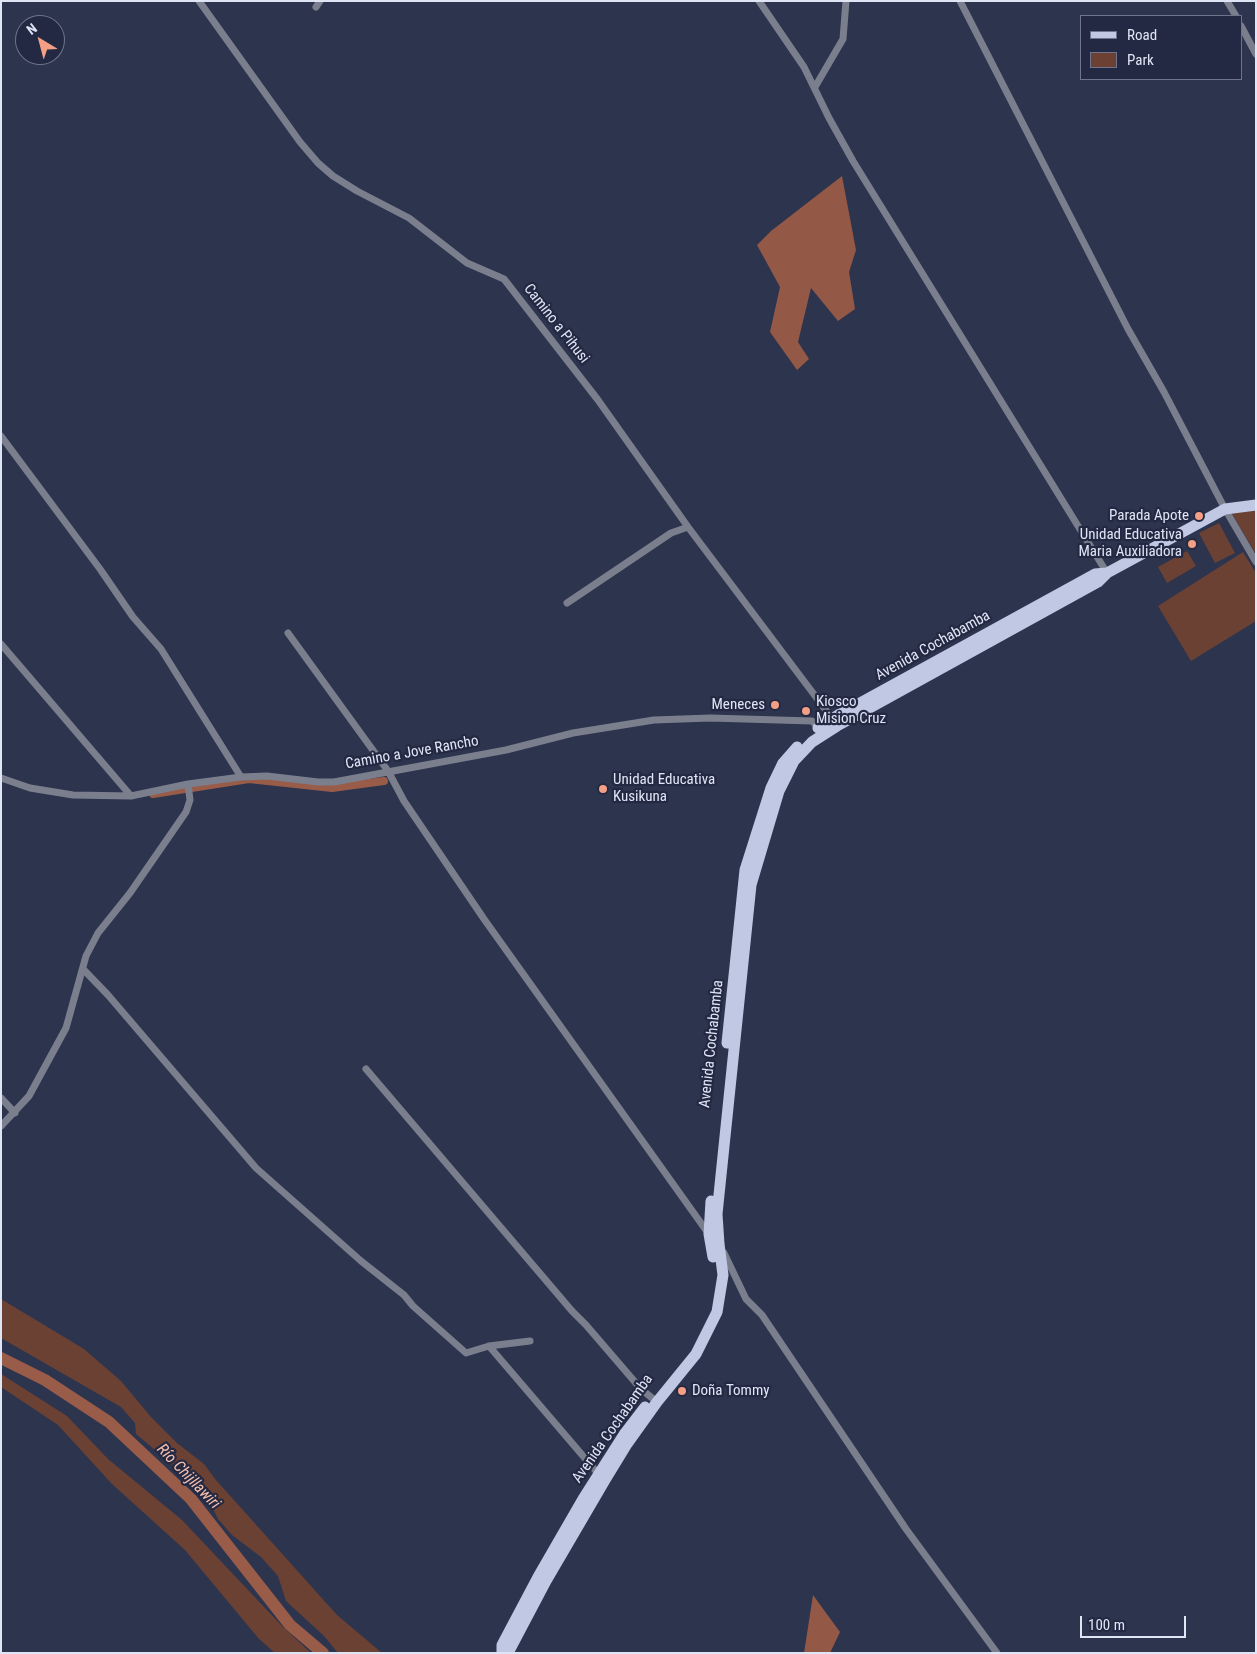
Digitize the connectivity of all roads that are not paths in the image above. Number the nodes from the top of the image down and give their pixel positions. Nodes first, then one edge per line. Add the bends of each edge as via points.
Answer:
1 (199, 1) edge
2 (759, 1) edge
3 (846, 1) edge
4 (960, 1) edge
5 (1228, 1) edge
6 (1235, 15) edge
7 (1242, 28) edge
8 (1256, 54) edge
9 (815, 87) junction
10 (1, 436) edge
11 (1256, 505) edge
12 (1225, 510) junction
13 (688, 527) junction
14 (1256, 562) edge
15 (1107, 573) junction
16 (567, 603) dead end
17 (288, 633) dead end
18 (1, 644) edge
19 (835, 722) junction
20 (821, 731) junction
21 (388, 771) junction
22 (241, 776) junction
23 (1, 778) edge
24 (188, 784) junction
25 (131, 796) junction
26 (83, 969) junction
27 (366, 1069) dead end
28 (1, 1098) edge
29 (14, 1113) junction
30 (1, 1126) edge
31 (709, 1234) junction
32 (719, 1244) junction
33 (530, 1340) dead end
34 (490, 1346) junction
35 (654, 1400) junction
36 (602, 1477) junction
37 (502, 1653) edge
38 (508, 1653) edge
39 (997, 1653) edge

1 - 13 street, Camino a Pihusi via 318,163 356,191 409,218 468,263 504,279 598,400
2 - 9 street
3 - 9 street via 843,39
4 - 12 street
5 - 6 street
7 - 8 street
9 - 15 street via 853,161
10 - 22 street via 133,617 161,649
11 - 12 main road, Avenida Cochabamba
12 - 14 street
12 - 15 main road, Avenida Cochabamba
13 - 16 street via 671,533
13 - 19 street, Camino a Pihusi
15 - 19 main road, Avenida Cochabamba via 1095,574 1039,610
17 - 21 street
18 - 25 street
19 - 20 main road, Avenida Cochabamba
20 - 21 street, Camino a Jove Rancho via 812,721 654,720
20 - 31 main road, Avenida Cochabamba via 792,752 776,775 745,870
20 - 32 main road, Avenida Cochabamba via 794,761 779,791 753,878 717,1214
21 - 22 street, Camino a Jove Rancho via 334,782
21 - 31 street via 404,801 484,920
22 - 24 street, Camino a Jove Rancho
23 - 25 street, Camino a Jove Rancho via 30,788 73,795
24 - 25 street, Camino a Jove Rancho
24 - 26 street via 190,800 186,812 98,933
26 - 29 street via 66,1028 29,1096
26 - 34 street via 256,1168 404,1295 466,1353
27 - 35 street via 572,1311
28 - 29 street
29 - 30 street
31 - 32 street
31 - 35 main road, Avenida Cochabamba via 717,1274 710,1310 689,1352
32 - 35 main road, Avenida Cochabamba via 723,1275 716,1312 696,1354
32 - 39 street via 746,1299 762,1315 906,1528
33 - 34 street
34 - 36 street
35 - 36 main road, Avenida Cochabamba
36 - 37 main road, Avenida Cochabamba via 538,1577 502,1646
36 - 38 main road, Avenida Cochabamba

